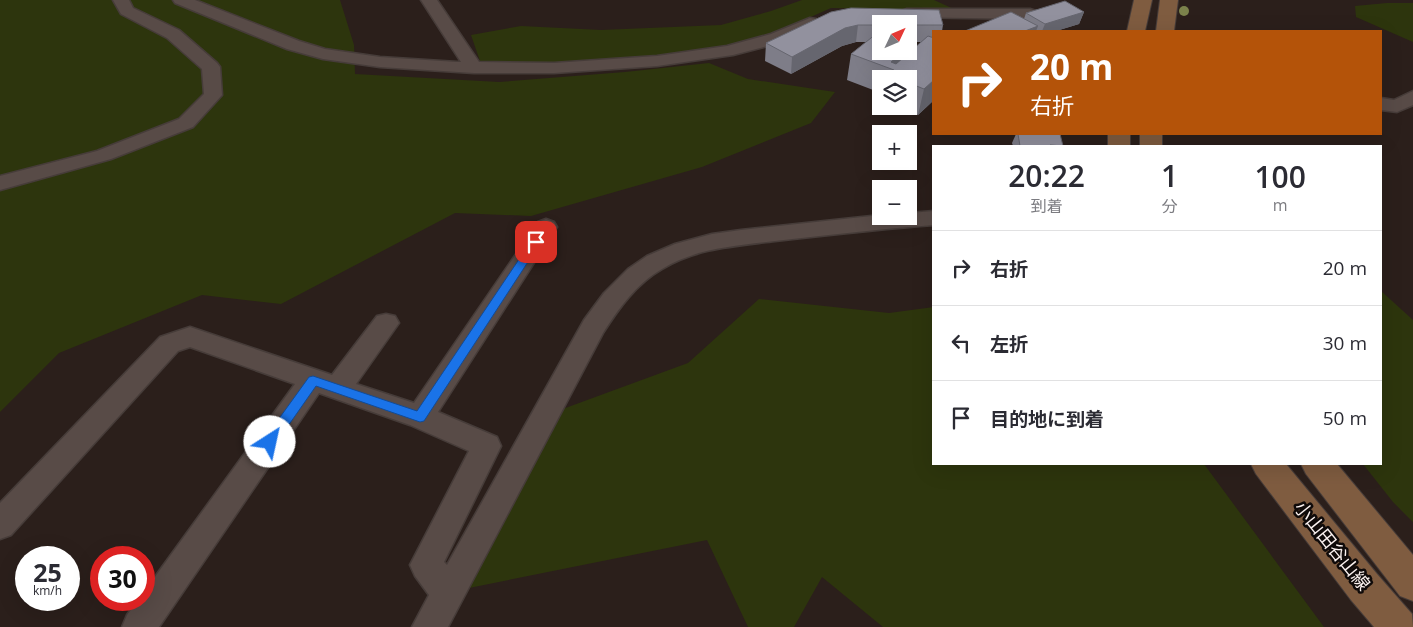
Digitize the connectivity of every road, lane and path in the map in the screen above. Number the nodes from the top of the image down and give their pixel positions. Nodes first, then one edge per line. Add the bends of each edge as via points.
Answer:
1 (121, 0) edge
2 (181, 0) edge
3 (429, 0) edge
4 (903, 0) edge
5 (1143, 0) edge
6 (1169, 0) edge
7 (889, 13) edge
8 (822, 18) edge
9 (1136, 30) edge
10 (1165, 30) edge
11 (474, 68) junction
12 (1413, 97) edge
13 (1382, 104) edge
14 (0, 183) edge
15 (932, 218) edge
16 (546, 226) dead end
17 (386, 323) dead end
18 (325, 385) junction
19 (420, 417) junction
20 (1268, 465) edge
21 (1318, 465) edge
22 (0, 525) edge
23 (1413, 583) edge
24 (449, 593) junction
25 (139, 627) edge
26 (429, 627) edge
27 (1399, 627) edge

1 - 14 street via 127,11 173,34 211,67 213,95 186,123 104,155
2 - 11 street via 323,54 380,62
3 - 11 street
4 - 7 street via 973,12 1037,13
5 - 9 main road
6 - 10 main road
8 - 11 street via 777,38 727,51 658,61 554,68
12 - 13 street via 1397,106
15 - 24 street via 830,226 706,242 676,251 638,273 592,327
16 - 19 street
17 - 18 street
18 - 19 street
18 - 22 street via 190,337 169,344
18 - 25 street
19 - 24 street via 487,446 426,565
20 - 27 main road, 小山田谷山線
21 - 23 main road
24 - 26 street

